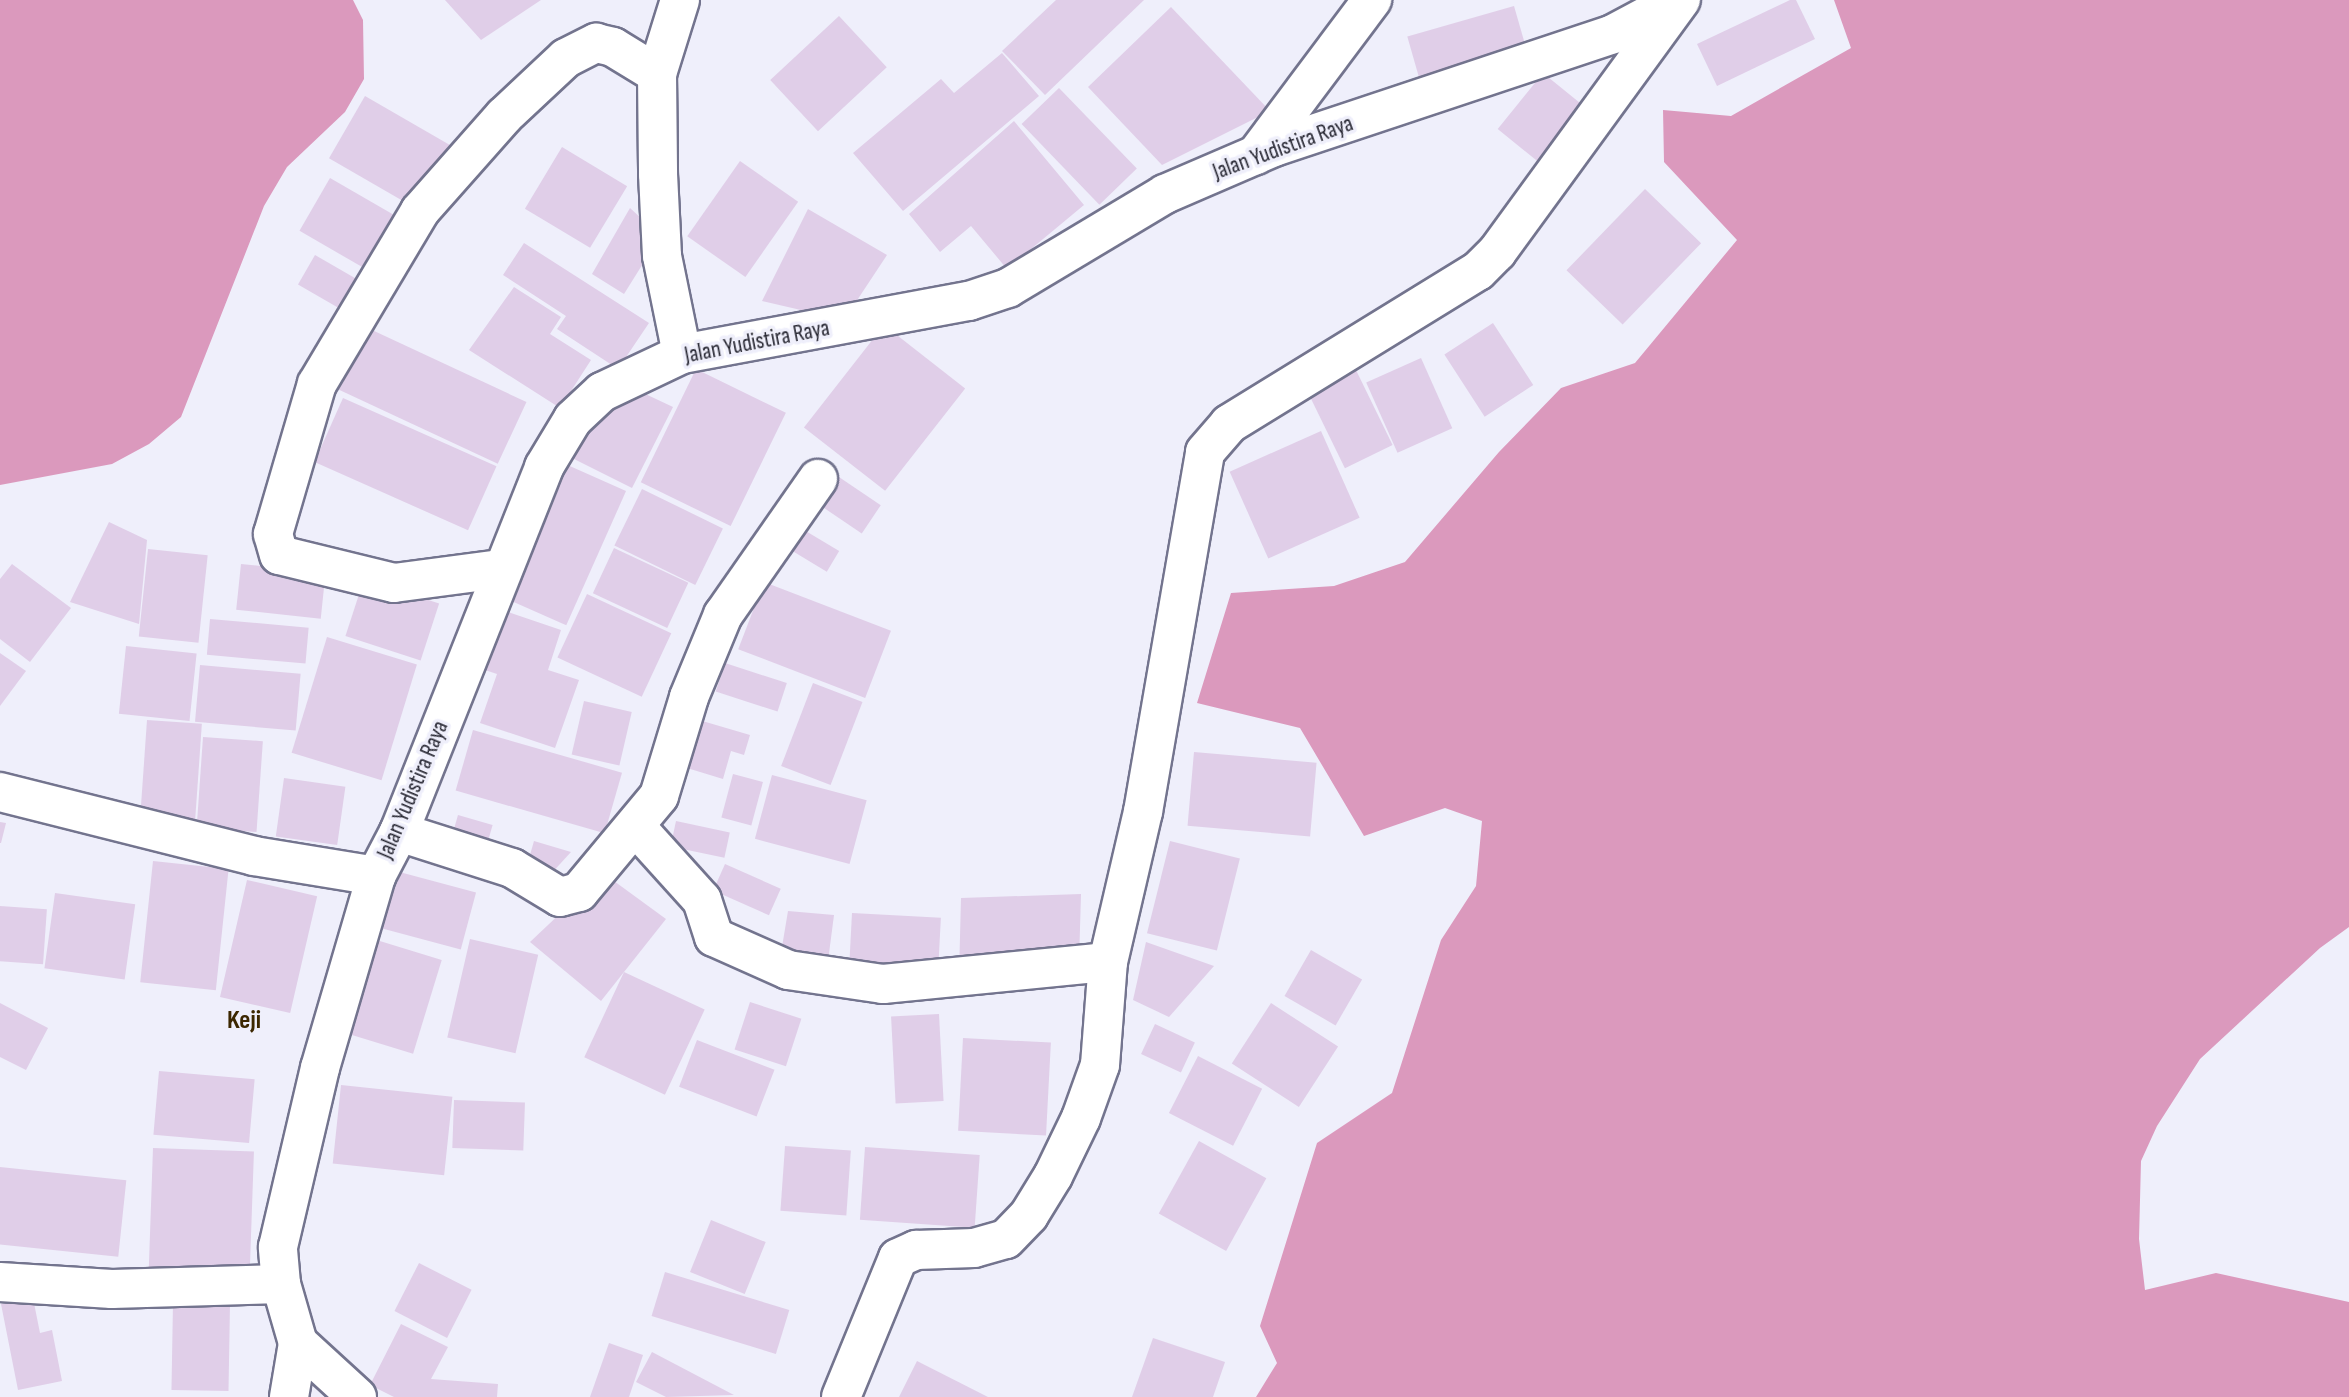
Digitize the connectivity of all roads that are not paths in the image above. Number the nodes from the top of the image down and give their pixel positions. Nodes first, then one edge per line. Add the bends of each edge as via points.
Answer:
1 (680, 0) edge
2 (1373, 0) edge
3 (1630, 0) edge
4 (1679, 0) edge
5 (1614, 34) junction
6 (657, 74) junction
7 (1256, 155) junction
8 (682, 355) junction
9 (818, 479) dead end
10 (500, 569) junction
11 (0, 792) edge
12 (636, 827) junction
13 (399, 832) junction
14 (376, 876) junction
15 (1108, 961) junction
16 (0, 1282) edge
17 (281, 1284) junction
18 (298, 1343) junction
19 (289, 1397) edge
20 (357, 1397) edge
21 (841, 1397) edge

1 - 6 street
2 - 7 street
3 - 5 street
4 - 5 street, Jalan Yudistira Raya
4 - 15 street via 1497,253 1478,271 1230,424 1205,452 1143,812
5 - 7 street, Jalan Yudistira Raya
6 - 8 street via 662,256
6 - 10 street via 613,47 596,43 566,58 503,116 420,211 317,384 272,534 279,555 394,583
7 - 8 street, Jalan Yudistira Raya via 1165,194 990,295
8 - 10 street, Jalan Yudistira Raya via 602,392 573,419 544,467
9 - 12 street via 723,615 689,697 659,796
10 - 13 street, Jalan Yudistira Raya
11 - 14 street via 254,856
12 - 13 street via 579,892 568,897 560,897 512,868
12 - 15 street via 702,900 714,937 788,970 883,984
13 - 14 street, Jalan Yudistira Raya
14 - 17 street, Jalan Yudistira Raya via 313,1095 278,1247
15 - 21 street via 1100,1065 1052,1177 1006,1239 974,1248 916,1250 898,1258
16 - 17 street via 112,1289
17 - 18 street, Jalan Yudistira Raya
18 - 19 street, Jalan Yudistira Raya
18 - 20 street

